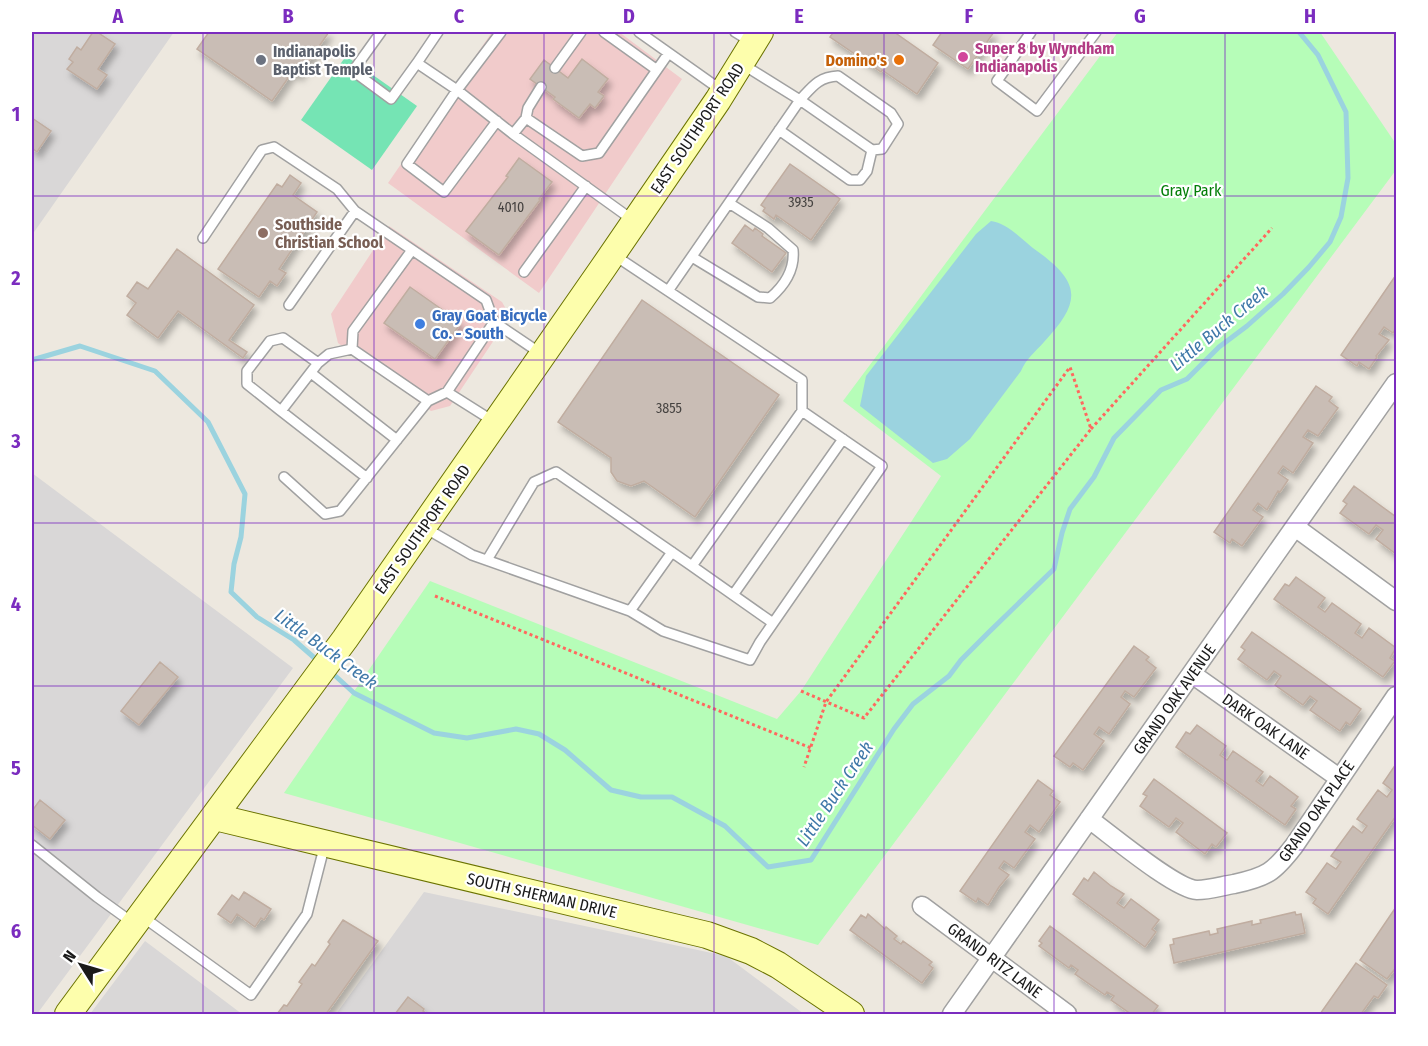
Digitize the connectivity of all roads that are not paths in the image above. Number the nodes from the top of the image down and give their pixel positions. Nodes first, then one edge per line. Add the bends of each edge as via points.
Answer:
1 (381, 32) edge
2 (438, 32) edge
3 (501, 32) edge
4 (580, 32) edge
5 (604, 32) edge
6 (639, 32) edge
7 (1031, 32) edge
8 (1096, 32) edge
9 (747, 42) edge
10 (668, 54) junction
11 (417, 63) junction
12 (555, 68) dead end
13 (657, 70) junction
14 (541, 87) dead end
15 (457, 90) junction
16 (723, 91) junction
17 (800, 100) junction
18 (525, 118) junction
19 (497, 121) junction
20 (779, 130) junction
21 (513, 134) junction
22 (872, 150) junction
23 (585, 186) junction
24 (729, 203) junction
25 (355, 211) junction
26 (634, 221) junction
27 (203, 238) dead end
28 (412, 250) junction
29 (612, 254) junction
30 (692, 257) junction
31 (524, 272) dead end
32 (668, 291) junction
33 (289, 305) dead end
34 (494, 322) junction
35 (352, 349) junction
36 (542, 355) junction
37 (318, 363) junction
38 (311, 373) junction
39 (1396, 383) edge
40 (447, 392) junction
41 (428, 401) junction
42 (281, 411) junction
43 (802, 411) junction
44 (495, 423) junction
45 (843, 439) junction
46 (397, 440) junction
47 (284, 477) dead end
48 (367, 478) junction
49 (423, 526) junction
50 (1295, 527) junction
51 (672, 552) junction
52 (487, 560) junction
53 (693, 566) junction
54 (733, 595) junction
55 (1396, 601) edge
56 (630, 611) junction
57 (773, 623) junction
58 (1192, 674) junction
59 (1396, 696) edge
60 (1339, 778) junction
61 (215, 817) junction
62 (1089, 819) junction
63 (325, 844) junction
64 (32, 845) edge
65 (922, 906) dead end
66 (138, 920) junction
67 (991, 956) junction
68 (68, 1014) edge
69 (851, 1014) edge
70 (952, 1014) edge
71 (1067, 1014) edge

1 - 11 lane via 353,71 391,99
2 - 11 lane
3 - 15 lane
4 - 12 lane
5 - 13 lane
6 - 10 lane
7 - 8 lane via 997,81 1037,111
9 - 16 main road, EAST SOUTHPORT ROAD
9 - 17 lane
10 - 13 lane
10 - 16 lane
11 - 15 lane
13 - 18 lane via 599,153 582,156
14 - 18 lane
15 - 19 lane
15 - 19 lane via 406,164 444,192
16 - 26 main road, EAST SOUTHPORT ROAD
17 - 20 lane
17 - 22 lane
17 - 22 lane via 825,76 838,76 891,113 898,124 882,149
18 - 21 lane
19 - 21 lane
20 - 22 lane via 850,180 860,180 867,171
20 - 24 lane
21 - 23 lane
23 - 26 lane
23 - 31 lane
24 - 30 lane
24 - 30 lane via 793,250 790,274 780,290 770,298 758,297
25 - 27 lane via 337,189 274,147 262,150
25 - 28 lane
25 - 33 lane
26 - 29 main road, EAST SOUTHPORT ROAD
28 - 34 lane via 486,300
28 - 35 lane via 353,332
29 - 32 lane
29 - 36 main road, EAST SOUTHPORT ROAD
30 - 32 lane
32 - 43 lane via 802,380
34 - 36 lane
34 - 40 lane
35 - 37 lane via 329,354
35 - 41 lane
36 - 44 main road, EAST SOUTHPORT ROAD
37 - 38 lane
37 - 42 lane via 283,338 270,341 264,348 247,371 247,384
38 - 42 lane
38 - 46 lane
39 - 50 street, GRAND OAK AVENUE
40 - 41 lane
40 - 44 lane
41 - 46 lane
42 - 48 lane
43 - 45 lane
43 - 53 lane
44 - 49 main road, EAST SOUTHPORT ROAD
45 - 54 lane
45 - 57 lane via 882,466
46 - 48 lane
47 - 48 lane via 325,514 340,511
49 - 52 lane
49 - 61 main road, EAST SOUTHPORT ROAD
50 - 55 street
50 - 58 street, GRAND OAK AVENUE
51 - 52 lane via 556,472 534,482
51 - 53 lane
51 - 56 lane
52 - 56 lane
53 - 54 lane
54 - 57 lane
56 - 57 lane via 663,631 750,660
58 - 60 street, DARK OAK LANE
58 - 62 street, GRAND OAK AVENUE
59 - 60 street, GRAND OAK PLACE
60 - 62 street, GRAND OAK PLACE via 1276,868 1250,880 1222,886 1197,890 1180,885
61 - 63 main road, SOUTH SHERMAN DRIVE
61 - 66 main road, EAST SOUTHPORT ROAD
62 - 67 street, GRAND OAK AVENUE
63 - 66 lane via 307,914 251,995
63 - 69 main road, SOUTH SHERMAN DRIVE via 707,935 778,965
64 - 66 lane via 97,897
65 - 67 street, GRAND RITZ LANE
66 - 68 main road, EAST SOUTHPORT ROAD
67 - 70 street, GRAND OAK AVENUE
67 - 71 street, GRAND RITZ LANE

